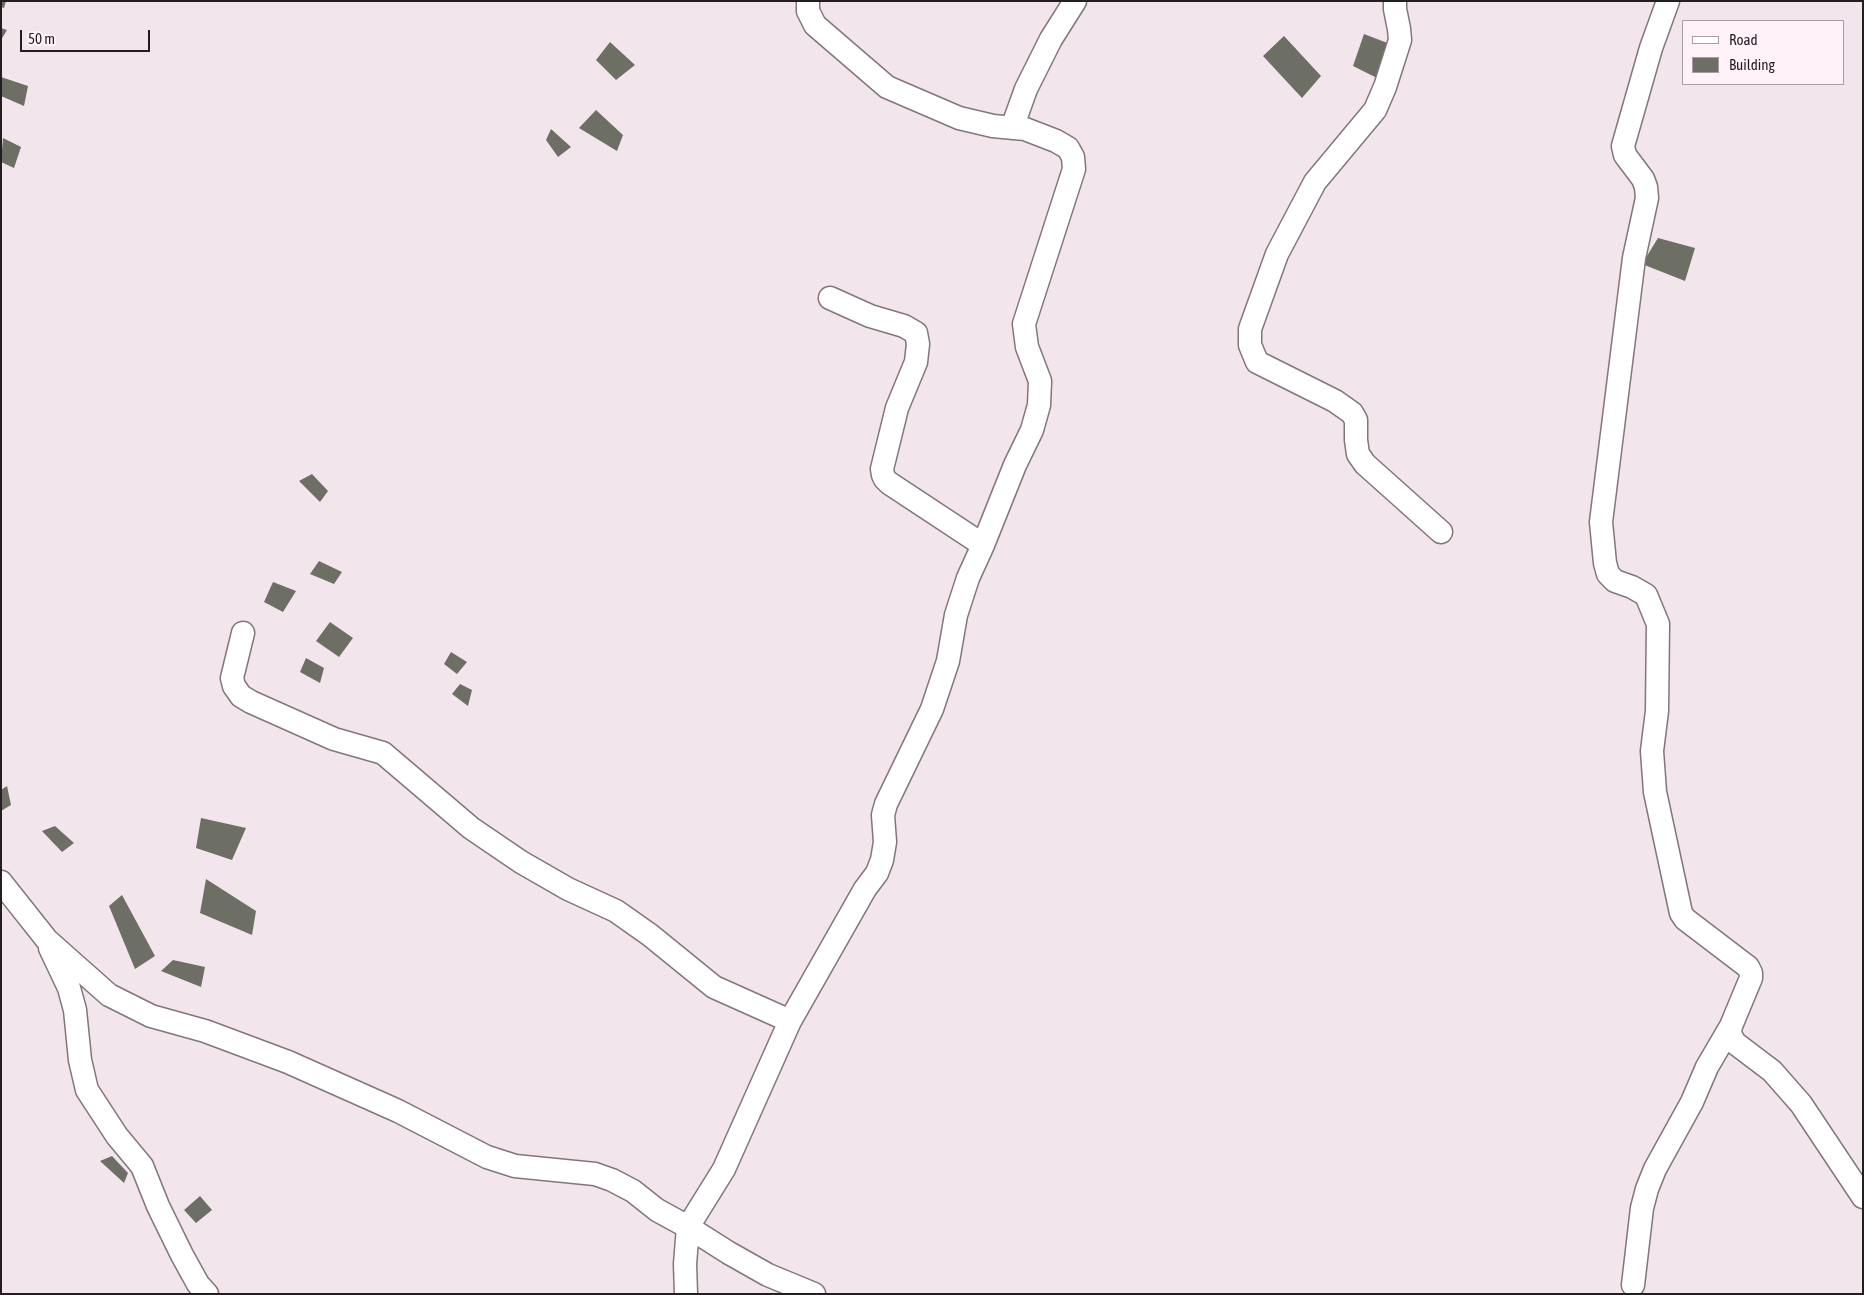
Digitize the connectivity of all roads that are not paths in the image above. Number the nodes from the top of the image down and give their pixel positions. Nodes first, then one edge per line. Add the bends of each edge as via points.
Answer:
1 (808, 1) edge
2 (1076, 1) edge
3 (1395, 1) edge
4 (1668, 1) edge
5 (1012, 128) junction
6 (830, 298) dead end
7 (1441, 532) dead end
8 (984, 545) junction
9 (243, 633) dead end
10 (1, 882) edge
11 (47, 940) junction
12 (790, 1021) junction
13 (1731, 1026) junction
14 (1863, 1197) edge
15 (688, 1227) junction
16 (1633, 1285) dead end
17 (207, 1294) edge
18 (686, 1294) edge
19 (814, 1294) edge

1 - 5 street via 808,11 815,25 887,86 959,118
2 - 5 street via 1030,81
3 - 7 street via 1400,40 1385,87 1375,110 1315,182 1276,254 1250,329 1250,345 1257,362 1335,401 1352,413 1356,420 1358,454 1365,464
4 - 13 street via 1651,48 1624,146 1625,155 1643,179 1646,198 1634,258 1601,522 1608,574 1615,581 1646,595 1658,624 1657,711 1652,752 1655,792 1679,908 1685,919 1751,972 1742,1004
5 - 8 street via 1025,129 1068,148 1074,169 1024,324 1027,347 1040,381 1039,405 1032,430
6 - 8 street via 916,333 916,362 897,408 882,475 889,483
8 - 12 street via 959,606 948,661 932,709 886,804 883,815 885,842 877,873
9 - 12 street via 232,678 241,696 334,739 384,753 471,828 521,862 616,911 714,987
10 - 11 street
11 - 15 street via 109,994 151,1016 205,1031 288,1062 398,1111 487,1157 534,1170 580,1172 612,1180
11 - 17 street via 70,988 86,1090 142,1166 182,1255
12 - 15 street via 724,1169
13 - 14 street via 1730,1034 1735,1042 1772,1071 1801,1104
13 - 16 street via 1655,1169 1642,1208
15 - 18 street
15 - 19 street via 768,1275

